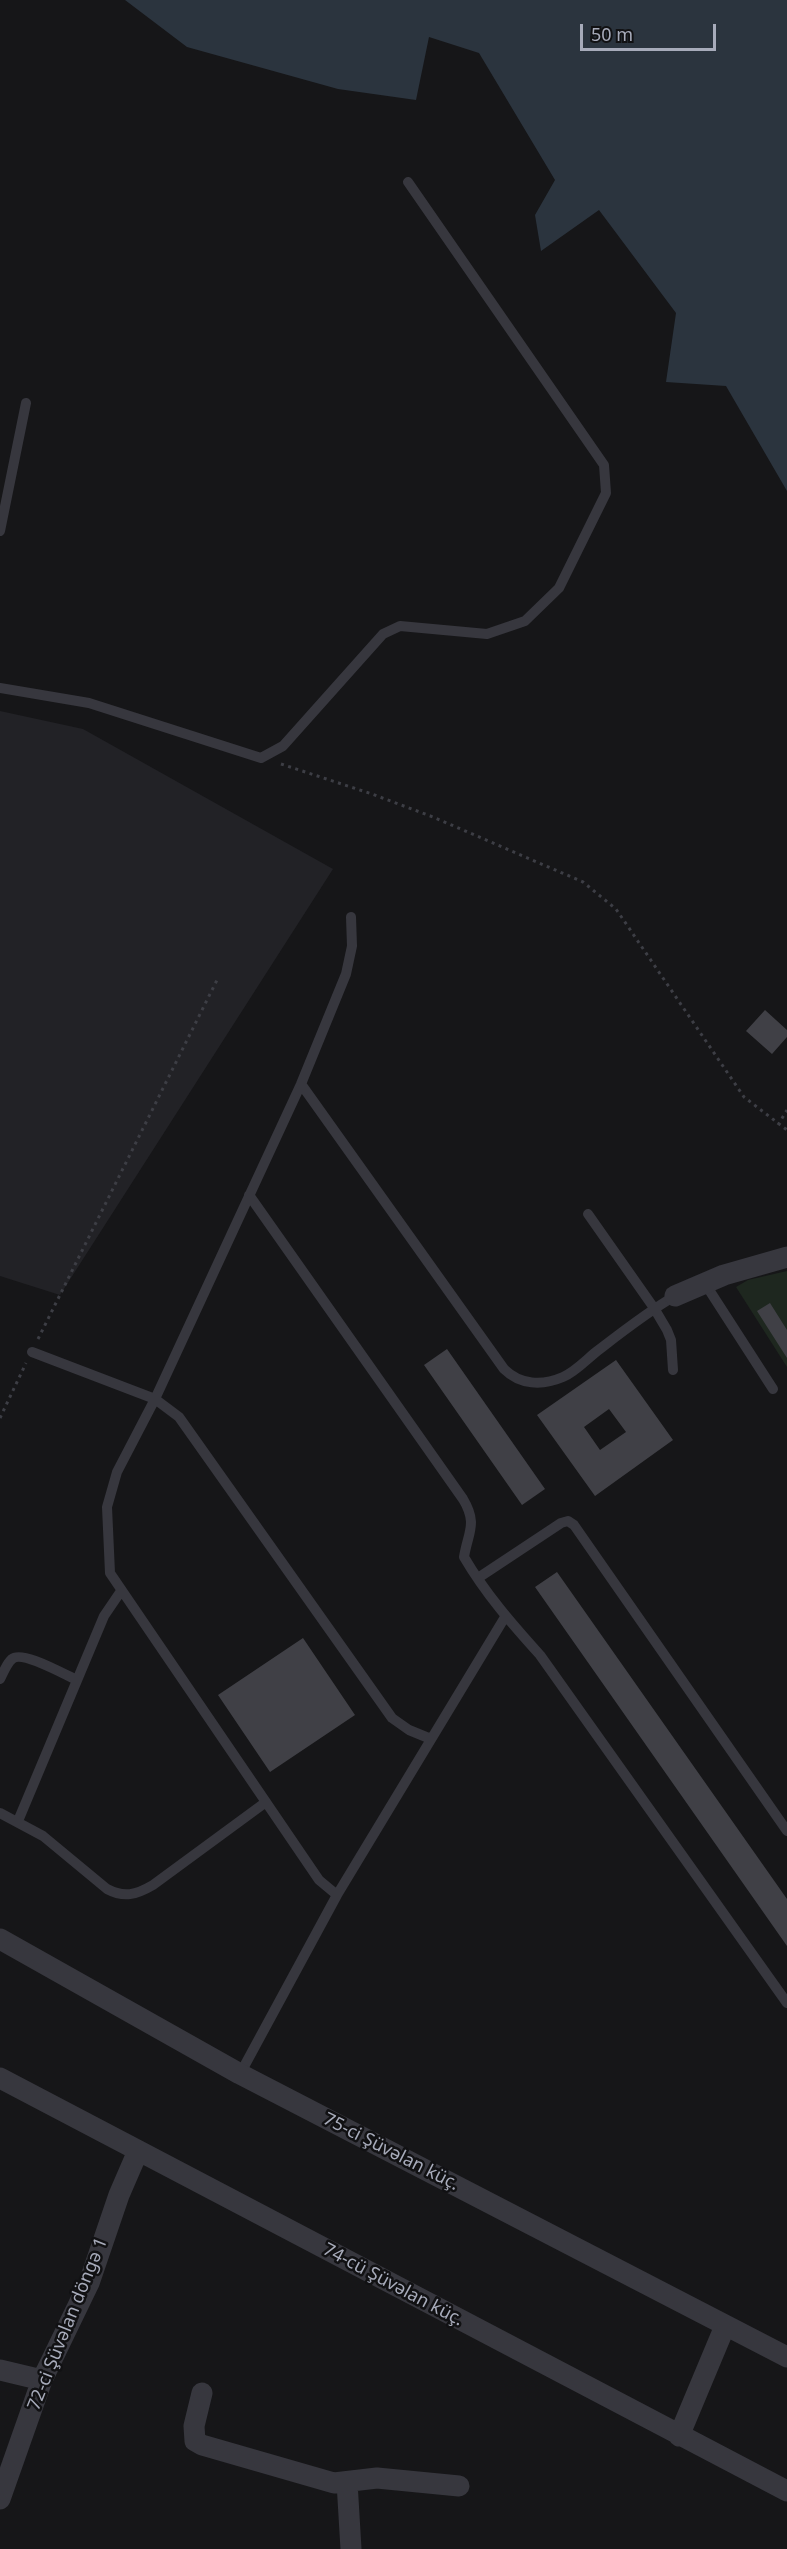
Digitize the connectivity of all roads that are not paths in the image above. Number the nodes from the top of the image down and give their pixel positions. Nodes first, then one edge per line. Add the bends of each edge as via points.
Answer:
1 (408, 183) dead end
2 (26, 404) dead end
3 (0, 531) edge
4 (0, 688) edge
5 (351, 917) dead end
6 (302, 1084) junction
7 (249, 1195) junction
8 (588, 1215) dead end
9 (787, 1257) edge
10 (704, 1282) junction
11 (675, 1296) joint
12 (654, 1308) junction
13 (32, 1352) road end
14 (673, 1370) dead end
15 (773, 1389) dead end
16 (155, 1399) junction
17 (477, 1578) junction
18 (121, 1590) junction
19 (506, 1617) junction
20 (0, 1679) edge
21 (77, 1680) junction
22 (431, 1739) junction
23 (266, 1802) junction
24 (0, 1813) edge
25 (18, 1821) junction
26 (787, 1831) edge
27 (337, 1895) junction
28 (0, 1939) edge
29 (787, 2003) edge
30 (240, 2074) junction
31 (0, 2078) edge
32 (138, 2151) junction
33 (725, 2326) junction
34 (787, 2357) edge
35 (0, 2370) edge
36 (42, 2380) junction
37 (202, 2393) dead end
38 (679, 2436) junction
39 (347, 2482) junction
40 (459, 2486) dead end
41 (787, 2491) edge
42 (0, 2499) edge
43 (351, 2549) edge

1 - 4 lane via 604,465 606,493 559,588 525,621 488,634 400,626 383,634 283,746 261,758 89,703
2 - 3 lane
5 - 6 lane via 352,946 346,974
6 - 7 lane
6 - 12 lane via 513,1378 527,1383 564,1377
7 - 16 lane
7 - 17 lane via 471,1512 464,1557
8 - 12 lane
9 - 10 street
10 - 11 street
10 - 15 lane
11 - 12 lane
12 - 14 lane via 671,1340
13 - 16 lane
16 - 18 lane via 117,1472 107,1507 110,1573
16 - 22 lane via 189,1429 392,1718
17 - 19 lane
17 - 26 lane via 561,1522 574,1525
18 - 21 lane via 106,1610
18 - 23 lane
19 - 22 lane
19 - 29 lane via 540,1655
20 - 21 lane via 16,1656 27,1657
21 - 25 lane
22 - 27 lane
23 - 25 lane via 153,1885 127,1896 106,1888 43,1836
23 - 27 lane via 320,1880
24 - 25 lane
27 - 30 lane
28 - 30 street, 75-ci Şüvəlan küç.
30 - 33 street, 75-ci Şüvəlan küç.
31 - 32 street, 74-cü Şüvəlan küç.
32 - 36 street, 72-ci Şüvəlan döngə 1 via 118,2195 89,2283
32 - 38 street, 74-cü Şüvəlan küç.
33 - 34 street, 75-ci Şüvəlan küç.
33 - 38 street
35 - 36 street
36 - 42 street, 72-ci Şüvəlan döngə 1
37 - 39 street via 194,2426 195,2441 318,2479
38 - 41 street, 74-cü Şüvəlan küç.
39 - 40 street via 377,2478
39 - 43 street

